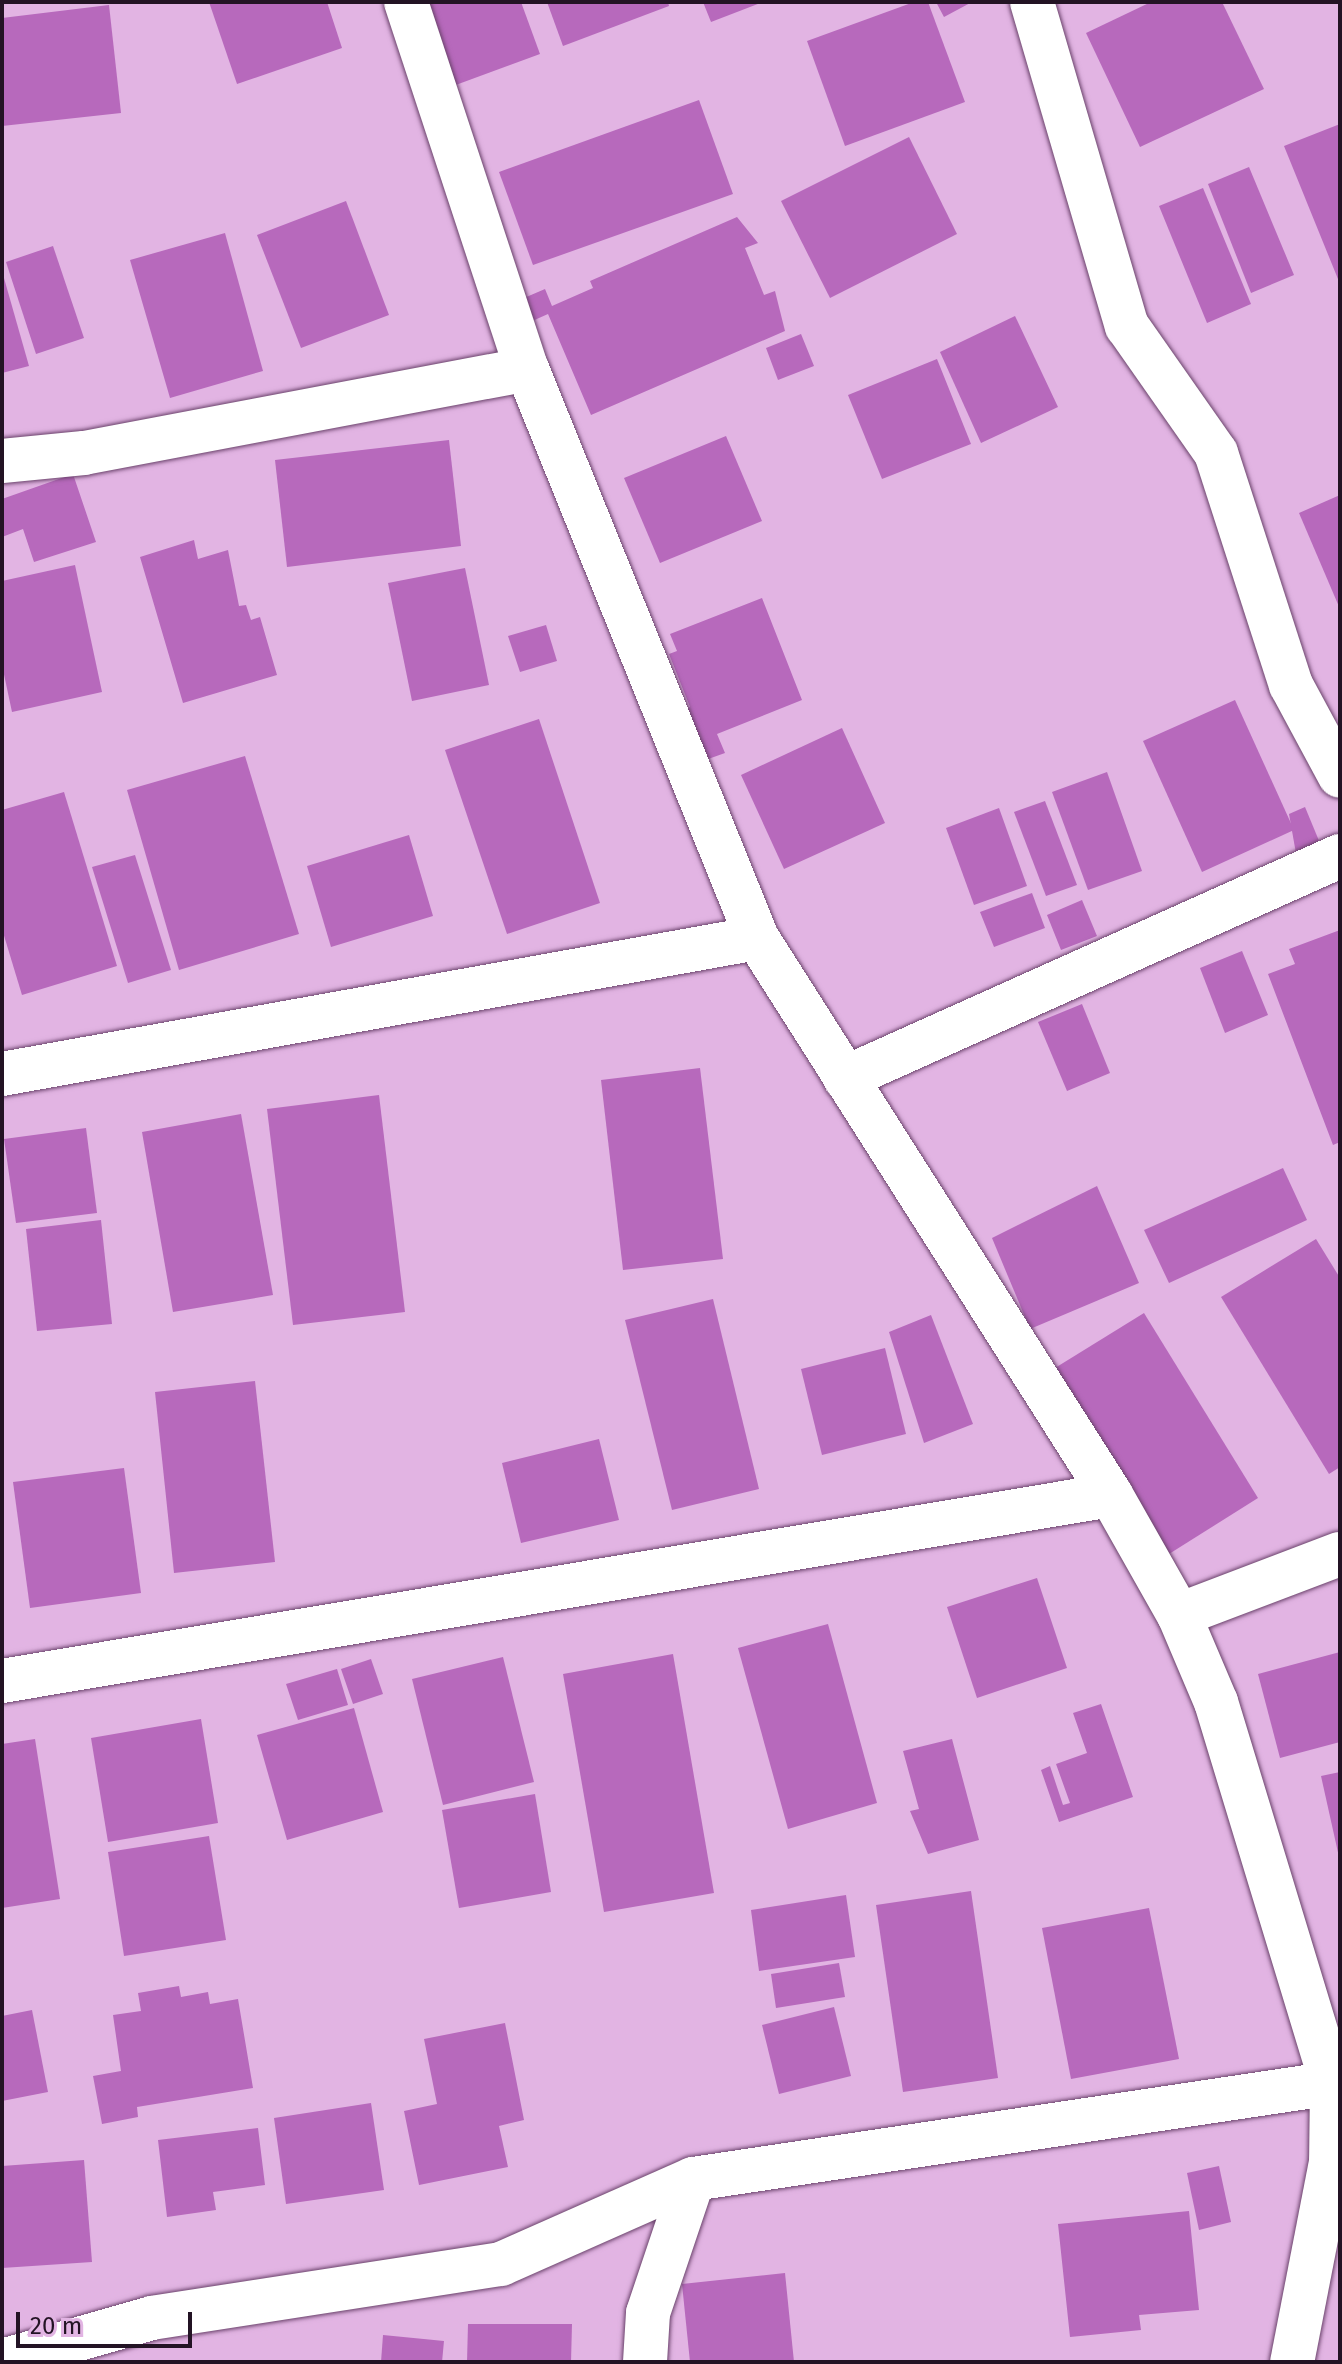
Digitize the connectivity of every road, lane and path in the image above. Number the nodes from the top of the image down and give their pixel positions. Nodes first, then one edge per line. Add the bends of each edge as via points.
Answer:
1 (406, 2) edge
2 (1032, 2) edge
3 (527, 369) junction
4 (2, 461) edge
5 (1340, 776) edge
6 (1340, 856) edge
7 (757, 938) junction
8 (2, 1074) edge
9 (845, 1078) junction
10 (1111, 1495) junction
11 (1340, 1554) edge
12 (1179, 1615) junction
13 (2, 1681) edge
14 (1336, 2083) edge
15 (693, 2179) junction
16 (2, 2361) edge
17 (645, 2362) edge
18 (1292, 2362) edge

1 - 3 street
2 - 5 street via 1127,326 1216,453 1291,685
3 - 4 street via 84,453
3 - 7 street
6 - 9 street
7 - 8 street
7 - 9 street
9 - 10 street
10 - 12 street
10 - 13 street
11 - 12 street
12 - 14 street via 1216,1702
14 - 15 street
14 - 18 street via 1331,2162
15 - 16 street via 501,2264 152,2318
15 - 17 street via 648,2313

